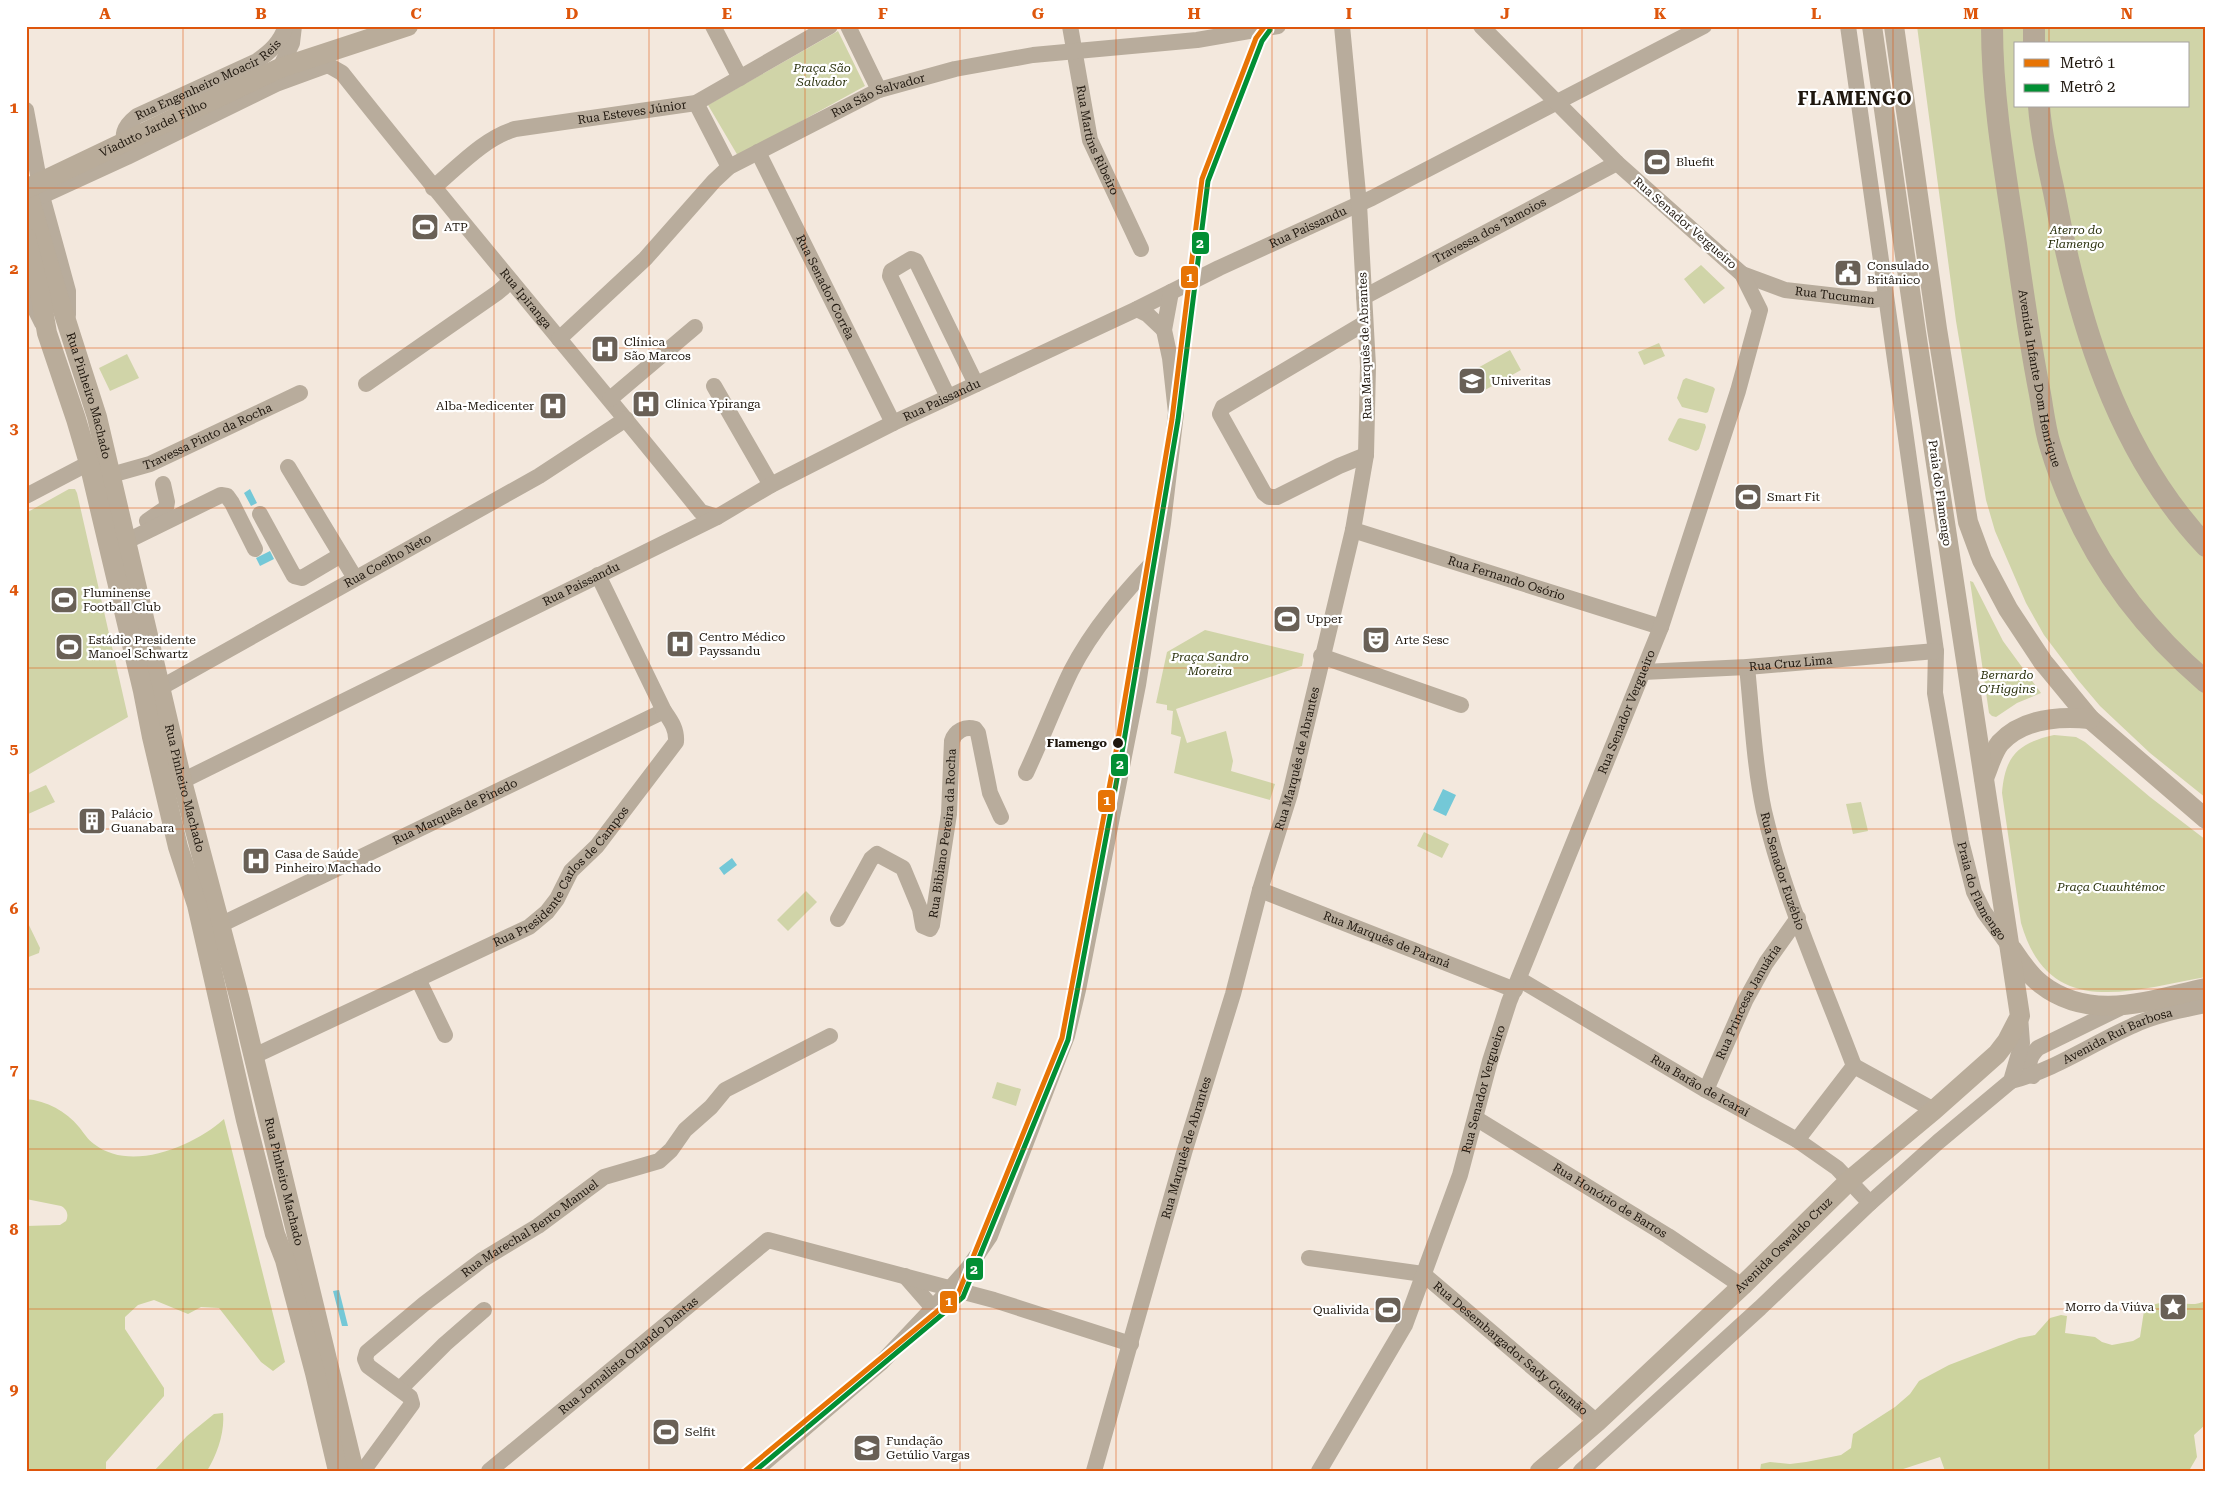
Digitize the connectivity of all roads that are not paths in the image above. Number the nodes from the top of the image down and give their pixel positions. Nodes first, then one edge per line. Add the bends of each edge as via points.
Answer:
1 (286, 26) edge
2 (294, 26) edge
3 (408, 26) edge
4 (713, 26) edge
5 (830, 26) edge
6 (848, 26) edge
7 (1070, 26) edge
8 (1278, 26) edge
9 (1342, 26) edge
10 (1482, 26) edge
11 (1704, 26) edge
12 (1848, 26) edge
13 (1872, 26) edge
14 (1894, 26) edge
15 (1992, 26) edge
16 (2034, 26) edge
17 (2034, 42) edge
18 (1072, 50) junction
19 (304, 61) junction
20 (277, 69) junction
21 (335, 69) junction
22 (740, 78) junction
23 (879, 90) junction
24 (1556, 101) junction
25 (696, 103) junction
26 (2039, 108) edge
27 (26, 110) edge
28 (758, 152) junction
29 (127, 157) junction
30 (1617, 163) junction
31 (730, 167) junction
32 (433, 188) junction
33 (31, 191) edge
34 (1359, 204) junction
35 (26, 237) edge
36 (1141, 249) dead end
37 (1742, 274) junction
38 (511, 281) junction
39 (26, 283) edge
40 (1785, 290) junction
41 (1171, 292) junction
42 (49, 294) junction
43 (1364, 297) junction
44 (1886, 298) junction
45 (1137, 309) junction
46 (1760, 310) junction
47 (1365, 323) junction
48 (68, 325) junction
49 (695, 327) dead end
50 (1164, 330) junction
51 (47, 333) junction
52 (559, 339) junction
53 (366, 384) dead end
54 (976, 384) junction
55 (714, 386) dead end
56 (300, 393) dead end
57 (948, 397) junction
58 (610, 399) junction
59 (626, 419) junction
60 (893, 423) junction
61 (1366, 455) junction
62 (89, 463) junction
63 (288, 467) dead end
64 (111, 475) junction
65 (163, 484) dead end
66 (771, 485) junction
67 (26, 496) edge
68 (260, 514) dead end
69 (699, 519) junction
70 (1353, 530) junction
71 (126, 537) junction
72 (2206, 546) edge
73 (255, 549) dead end
74 (341, 555) junction
75 (1157, 558) junction
76 (598, 575) junction
77 (355, 578) junction
78 (1660, 627) junction
79 (2164, 644) junction
80 (1936, 651) junction
81 (1321, 656) junction
82 (2206, 664) edge
83 (1747, 667) junction
84 (1643, 672) junction
85 (2206, 682) edge
86 (152, 690) junction
87 (1461, 704) dead end
88 (664, 711) junction
89 (2090, 719) junction
90 (1026, 773) dead end
91 (182, 781) junction
92 (1983, 782) junction
93 (1001, 817) dead end
94 (2206, 819) edge
95 (1260, 890) junction
96 (1798, 918) junction
97 (838, 919) dead end
98 (220, 925) junction
99 (2010, 947) junction
100 (418, 979) junction
101 (1517, 984) junction
102 (2206, 988) edge
103 (2126, 1004) junction
104 (2206, 1005) edge
105 (2020, 1016) junction
106 (445, 1035) dead end
107 (830, 1036) dead end
108 (254, 1056) junction
109 (1854, 1066) junction
110 (2033, 1076) junction
111 (2011, 1081) junction
112 (1706, 1090) junction
113 (1934, 1110) junction
114 (1477, 1119) junction
115 (1797, 1140) junction
116 (1850, 1180) junction
117 (1870, 1203) junction
118 (1309, 1258) dead end
119 (1423, 1274) junction
120 (905, 1276) junction
121 (1742, 1286) junction
122 (948, 1289) junction
123 (933, 1308) junction
124 (484, 1310) dead end
125 (1131, 1344) junction
126 (400, 1389) junction
127 (1597, 1422) junction
128 (353, 1470) edge
129 (489, 1471) edge
130 (755, 1471) edge
131 (1094, 1471) edge
132 (1319, 1471) edge
133 (1540, 1471) edge
134 (1581, 1471) edge

1 - 29 street, Rua Engenheiro Moacir Reis via 274,50 257,61 137,116 125,125 122,138
2 - 20 street via 292,43
3 - 19 main road, Viaduto Jardel Filho
4 - 22 street
5 - 22 street, Rua Esteves Júnior
6 - 23 street
7 - 18 street, Rua Martins Ribeiro
8 - 18 street, Rua São Salvador via 1197,40
9 - 34 street, Rua Marquês de Abrantes
10 - 24 street, Rua Senador Vergueiro
11 - 24 street, Rua Paissandu
12 - 44 street, Praia do Flamengo
13 - 92 main road, Praia do Flamengo
14 - 89 main road, Praia do Flamengo via 1968,522 1982,560 2008,608 2043,662
15 - 79 highway, Avenida Infante Dom Henrique via 1998,125 2050,444 2069,500 2085,534 2127,600
16 - 17 highway
18 - 23 street, Rua São Salvador via 955,69
18 - 36 street, Rua Martins Ribeiro via 1090,140
19 - 20 main road, Viaduto Jardel Filho
19 - 21 street
20 - 33 main road, Viaduto Jardel Filho
21 - 29 street via 276,84
21 - 32 street, Rua Ipiranga
22 - 25 street, Rua Esteves Júnior
23 - 28 street, Rua São Salvador
24 - 30 street, Rua Senador Vergueiro
24 - 34 street, Rua Paissandu
25 - 31 street
25 - 32 street, Rua Esteves Júnior via 515,129 490,139
26 - 72 highway via 2061,234 2080,307 2102,370 2121,419 2147,468 2171,504
27 - 33 street, Rua Pinheiro Machado
28 - 31 street, Rua São Salvador
28 - 60 street, Rua Senador Corrêa
29 - 33 street
30 - 37 street, Rua Senador Vergueiro
30 - 43 street, Travessa dos Tamoios
31 - 52 street, Rua São Salvador via 645,259
32 - 38 street, Rua Ipiranga
33 - 42 main road
33 - 48 street, Rua Pinheiro Machado via 68,291
34 - 41 street, Rua Paissandu
34 - 43 street, Rua Marquês de Abrantes
35 - 42 main road
37 - 40 street, Rua Tucuman
37 - 46 street, Rua Senador Vergueiro
38 - 52 street, Rua Ipiranga
38 - 53 street
39 - 51 street, Rua Pinheiro Machado
40 - 44 street, Rua Tucuman via 1873,300
40 - 46 street, Rua Tucuman via 1768,300
41 - 45 street, Rua Paissandu
41 - 50 street
42 - 48 main road
42 - 51 main road
43 - 47 street, Rua Marquês de Abrantes
44 - 80 street, Praia do Flamengo
45 - 50 street
45 - 54 street, Rua Paissandu
46 - 78 street, Rua Senador Vergueiro via 1739,389
47 - 61 street, Rua Marquês de Abrantes via 1369,399
47 - 61 street via 1223,406 1220,414 1269,497 1277,498
48 - 64 main road, Rua Pinheiro Machado via 98,417
49 - 58 street
50 - 75 street via 1176,413
51 - 62 main road, Rua Pinheiro Machado
52 - 58 street, Rua Ipiranga
54 - 57 street, Rua Paissandu
54 - 57 street via 916,261 911,259 891,271 890,276
55 - 66 street
56 - 64 street, Travessa Pinto da Rocha via 150,464
57 - 60 street, Rua Paissandu
58 - 59 street, Rua Ipiranga
59 - 69 street, Rua Ipiranga
59 - 77 street, Rua Coelho Neto via 539,476
60 - 66 street, Rua Paissandu
61 - 70 street, Rua Marquês de Abrantes
62 - 67 street
62 - 86 main road, Rua Pinheiro Machado
63 - 74 street
64 - 71 main road, Rua Pinheiro Machado
65 - 71 street via 166,508
66 - 69 street, Rua Paissandu via 717,517
68 - 74 street via 294,576 302,578
69 - 76 street, Rua Paissandu
70 - 78 street, Rua Fernando Osório
70 - 81 street, Rua Marquês de Abrantes
71 - 73 street via 221,495 232,502
71 - 86 main road, Rua Pinheiro Machado
74 - 77 street
75 - 90 street via 1123,595 1088,642 1071,671
75 - 122 street via 1138,685 1073,1016 990,1236
76 - 88 street, Rua Presidente Carlos de Campos
76 - 91 street, Rua Paissandu
77 - 86 street, Rua Coelho Neto
78 - 84 street, Rua Senador Vergueiro
79 - 82 highway
79 - 85 highway, Avenida Infante Dom Henrique
80 - 83 street, Rua Cruz Lima
80 - 99 street, Praia do Flamengo via 1935,693 1963,849 1980,906
81 - 87 street
81 - 95 street, Rua Marquês de Abrantes via 1290,794
83 - 84 street, Rua Cruz Lima
83 - 96 street, Rua Senador Euzébio via 1764,809
84 - 101 street, Rua Senador Vergueiro
86 - 91 main road, Rua Pinheiro Machado
86 - 128 main road, Rua Pinheiro Machado via 173,828 197,905 274,1234 285,1260 315,1373
88 - 98 street, Rua Marquês de Pinedo
88 - 100 street, Rua Presidente Carlos de Campos via 677,734 676,742 598,846 571,871 547,912 530,927
89 - 92 main road via 2056,718 2022,727 1999,744
89 - 94 main road, Praia do Flamengo
91 - 98 main road, Rua Pinheiro Machado
92 - 99 main road, Praia do Flamengo
93 - 97 street, Rua Bibiano Pereira da Rocha via 990,793 976,729 959,731 952,741 949,814 930,929 923,926 920,909 903,868 877,854
95 - 101 street, Rua Marquês de Paraná
95 - 125 street, Rua Marquês de Abrantes
96 - 109 street, Rua Senador Euzébio
96 - 112 street, Rua Princesa Januária via 1766,963 1745,1001
98 - 108 main road, Rua Pinheiro Machado
99 - 103 main road via 2040,983 2057,994 2087,1005
99 - 105 main road
100 - 106 street
100 - 108 street, Rua Presidente Carlos de Campos
101 - 112 street, Rua Barão de Icaraí
101 - 114 street, Rua Senador Vergueiro via 1490,1061
102 - 103 main road
103 - 110 street, Avenida Rui Barbosa via 2038,1048 2030,1058
104 - 110 street, Avenida Rui Barbosa via 2145,1020
105 - 111 street via 2022,1043
105 - 113 main road, Avenida Oswaldo Cruz via 1997,1054
107 - 126 street, Rua Marechal Bento Manuel via 725,1090 659,1161 608,1175 538,1226 482,1260 424,1304 366,1355 368,1366
108 - 128 main road, Rua Pinheiro Machado
109 - 113 street
109 - 115 street
110 - 111 street, Avenida Rui Barbosa
111 - 117 street
112 - 115 street, Rua Barão de Icaraí
113 - 116 main road, Avenida Oswaldo Cruz
114 - 119 street, Rua Senador Vergueiro
114 - 121 street, Rua Honório de Barros via 1668,1236
115 - 116 street, Rua Barão de Icaraí
116 - 117 street, Rua Barão de Icaraí
116 - 121 main road, Avenida Oswaldo Cruz
117 - 134 street
118 - 119 street
119 - 127 street, Rua Desembargador Sady Gusmão
119 - 132 street, Rua Senador Vergueiro via 1405,1325
120 - 122 street
120 - 123 street
120 - 129 street, Rua Jornalista Orlando Dantas via 768,1240
121 - 127 main road, Avenida Oswaldo Cruz
122 - 123 street
122 - 125 street via 994,1300
123 - 130 street via 881,1363
124 - 126 street
125 - 131 street, Rua Marquês de Abrantes
126 - 128 street, Rua Marechal Bento Manuel via 411,1399 411,1407
127 - 133 main road, Avenida Oswaldo Cruz

